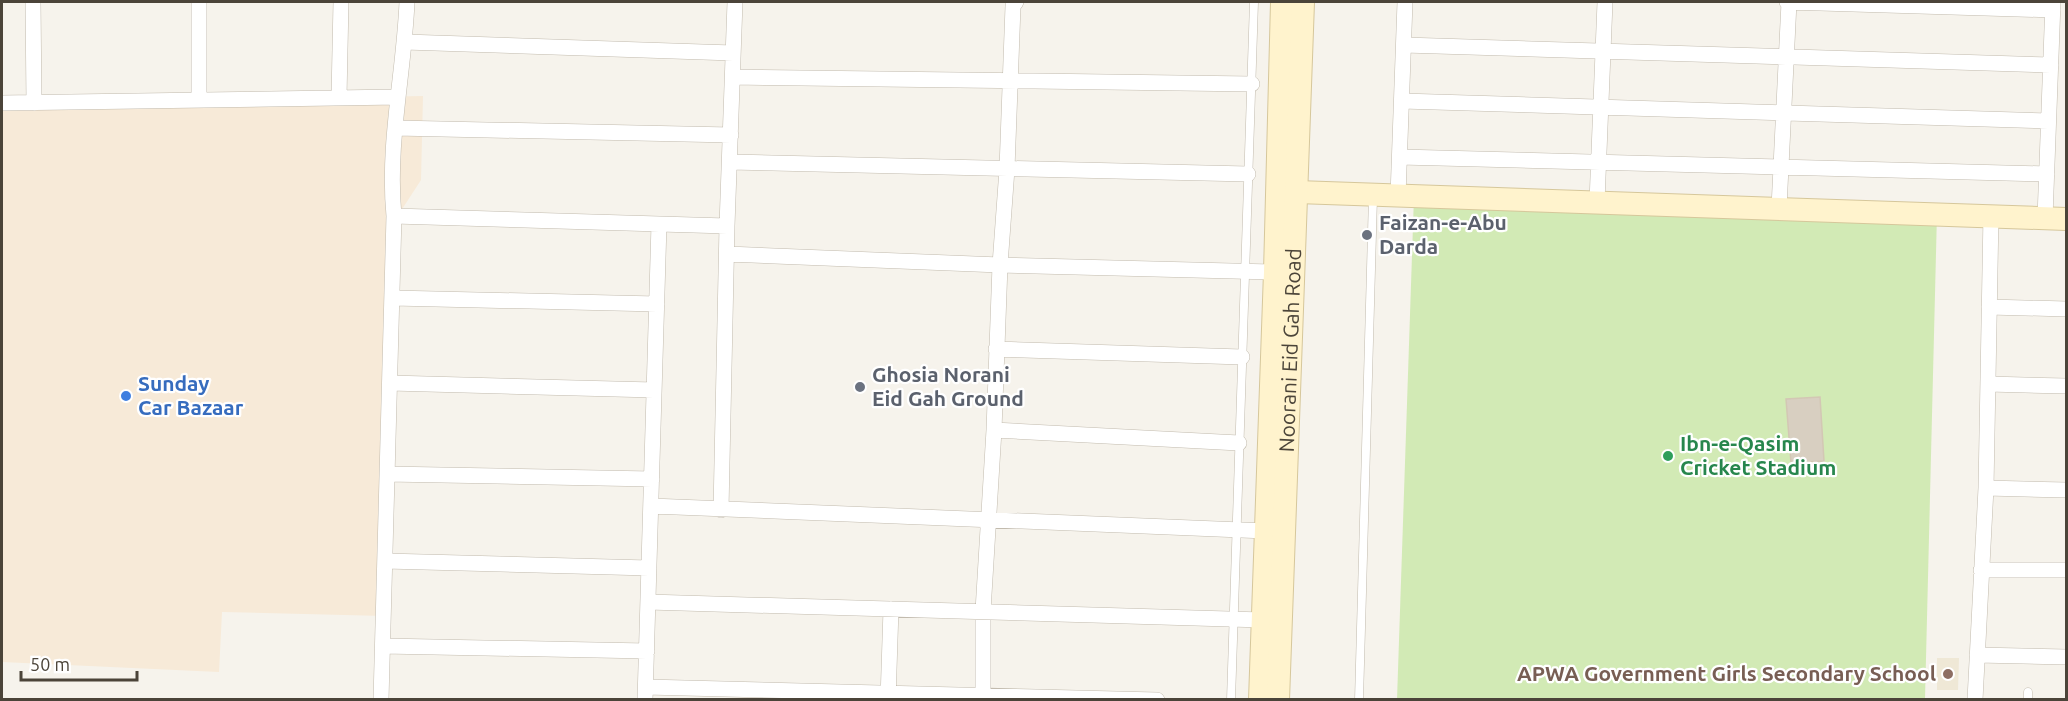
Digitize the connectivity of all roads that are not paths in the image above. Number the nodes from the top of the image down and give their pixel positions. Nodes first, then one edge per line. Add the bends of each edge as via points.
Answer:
1 (33, 2) edge
2 (199, 2) edge
3 (341, 2) edge
4 (407, 2) edge
5 (735, 2) edge
6 (1016, 2) edge
7 (1254, 2) edge
8 (1282, 2) edge
9 (1303, 2) edge
10 (1406, 2) edge
11 (1605, 2) edge
12 (1788, 2) edge
13 (2053, 6) edge
14 (405, 42) junction
15 (1404, 45) junction
16 (1603, 52) junction
17 (733, 53) junction
18 (1786, 57) junction
19 (2050, 65) junction
20 (733, 77) junction
21 (1011, 81) junction
22 (1252, 84) junction
23 (339, 97) junction
24 (398, 97) junction
25 (199, 100) junction
26 (1402, 101) junction
27 (2, 103) edge
28 (34, 103) junction
29 (1601, 108) junction
30 (1784, 113) junction
31 (2049, 121) junction
32 (396, 128) junction
33 (730, 135) junction
34 (1400, 157) junction
35 (729, 162) junction
36 (1599, 162) junction
37 (1781, 167) junction
38 (1007, 169) junction
39 (1248, 174) junction
40 (2047, 174) junction
41 (1297, 192) junction
42 (1373, 194) junction
43 (1398, 196) junction
44 (1597, 202) junction
45 (1779, 208) junction
46 (1991, 215) junction
47 (394, 216) junction
48 (2056, 218) edge
49 (659, 225) junction
50 (727, 226) junction
51 (727, 254) junction
52 (1000, 265) junction
53 (1245, 271) junction
54 (1275, 272) junction
55 (393, 298) junction
56 (657, 304) junction
57 (1989, 307) junction
58 (2067, 309) edge
59 (996, 348) junction
60 (1242, 357) junction
61 (390, 383) junction
62 (1988, 384) junction
63 (2067, 386) edge
64 (654, 390) junction
65 (994, 430) junction
66 (1239, 443) junction
67 (387, 474) junction
68 (652, 479) junction
69 (1986, 488) junction
70 (2067, 490) edge
71 (651, 506) junction
72 (721, 510) junction
73 (989, 519) junction
74 (1236, 528) junction
75 (1266, 531) junction
76 (385, 561) junction
77 (649, 568) junction
78 (1981, 570) junction
79 (2067, 570) edge
80 (648, 602) junction
81 (891, 609) junction
82 (983, 611) junction
83 (1233, 619) junction
84 (1263, 620) junction
85 (383, 646) junction
86 (647, 651) junction
87 (1977, 655) junction
88 (2067, 657) edge
89 (645, 693) edge
90 (983, 695) junction
91 (888, 696) edge
92 (381, 699) edge
93 (1156, 699) edge
94 (1231, 699) edge
95 (1260, 699) edge
96 (1278, 699) edge
97 (1359, 699) edge
98 (1975, 699) edge

1 - 28 street
2 - 25 street
3 - 23 street
4 - 14 street
5 - 17 street
6 - 21 street
7 - 22 lane
8 - 54 main road, Noorani Eid Gah Road
9 - 41 main road, Noorani Eid Gah Road
10 - 15 street
11 - 16 street
12 - 13 street
12 - 18 street
13 - 19 street
14 - 17 street
14 - 24 street
15 - 16 street
15 - 26 street
16 - 18 street
16 - 29 street
17 - 20 street
18 - 19 street
18 - 30 street
19 - 31 street
20 - 21 street
20 - 33 street
21 - 22 street
21 - 38 street
22 - 39 lane
23 - 24 street
23 - 25 street
24 - 32 street
25 - 28 street
26 - 29 street
26 - 34 street
27 - 28 street
29 - 30 street
29 - 36 street
30 - 31 street
30 - 37 street
31 - 40 street
32 - 33 street
32 - 47 street
33 - 35 street
34 - 36 street
34 - 43 street
35 - 38 street
35 - 50 street
36 - 37 street
36 - 44 street
37 - 40 street
37 - 45 street
38 - 39 street
38 - 52 street
39 - 53 lane
40 - 48 street
41 - 42 main road
41 - 96 main road, Noorani Eid Gah Road
42 - 43 main road
42 - 97 lane
43 - 44 main road
44 - 45 main road
45 - 46 main road
46 - 48 main road
46 - 57 street
47 - 49 street
47 - 55 street
49 - 50 street
49 - 56 street
50 - 51 street
51 - 52 street
51 - 72 street
52 - 53 street
52 - 59 street
53 - 54 street
53 - 60 lane
54 - 75 main road, Noorani Eid Gah Road
55 - 56 street
55 - 61 street
56 - 64 street
57 - 58 street
57 - 62 street
59 - 60 street
59 - 65 street
60 - 66 lane
61 - 64 street
61 - 67 street
62 - 63 street
62 - 69 street
64 - 68 street
65 - 66 street
65 - 73 street
66 - 74 lane
67 - 68 street
67 - 76 street
68 - 71 street
69 - 70 street
69 - 78 street
71 - 72 street
71 - 77 street
72 - 73 street
73 - 74 street
73 - 82 street
74 - 75 street
74 - 83 lane
75 - 84 main road, Noorani Eid Gah Road
76 - 77 street
76 - 85 street
77 - 80 street
78 - 79 street
78 - 87 street
80 - 81 street
80 - 86 street
81 - 82 street
81 - 91 street
82 - 83 street
82 - 90 street
83 - 84 street
83 - 94 lane
84 - 95 main road, Noorani Eid Gah Road
85 - 86 street
85 - 92 street
86 - 89 street
87 - 88 street
87 - 98 street
89 - 91 street
90 - 91 street
90 - 93 street

